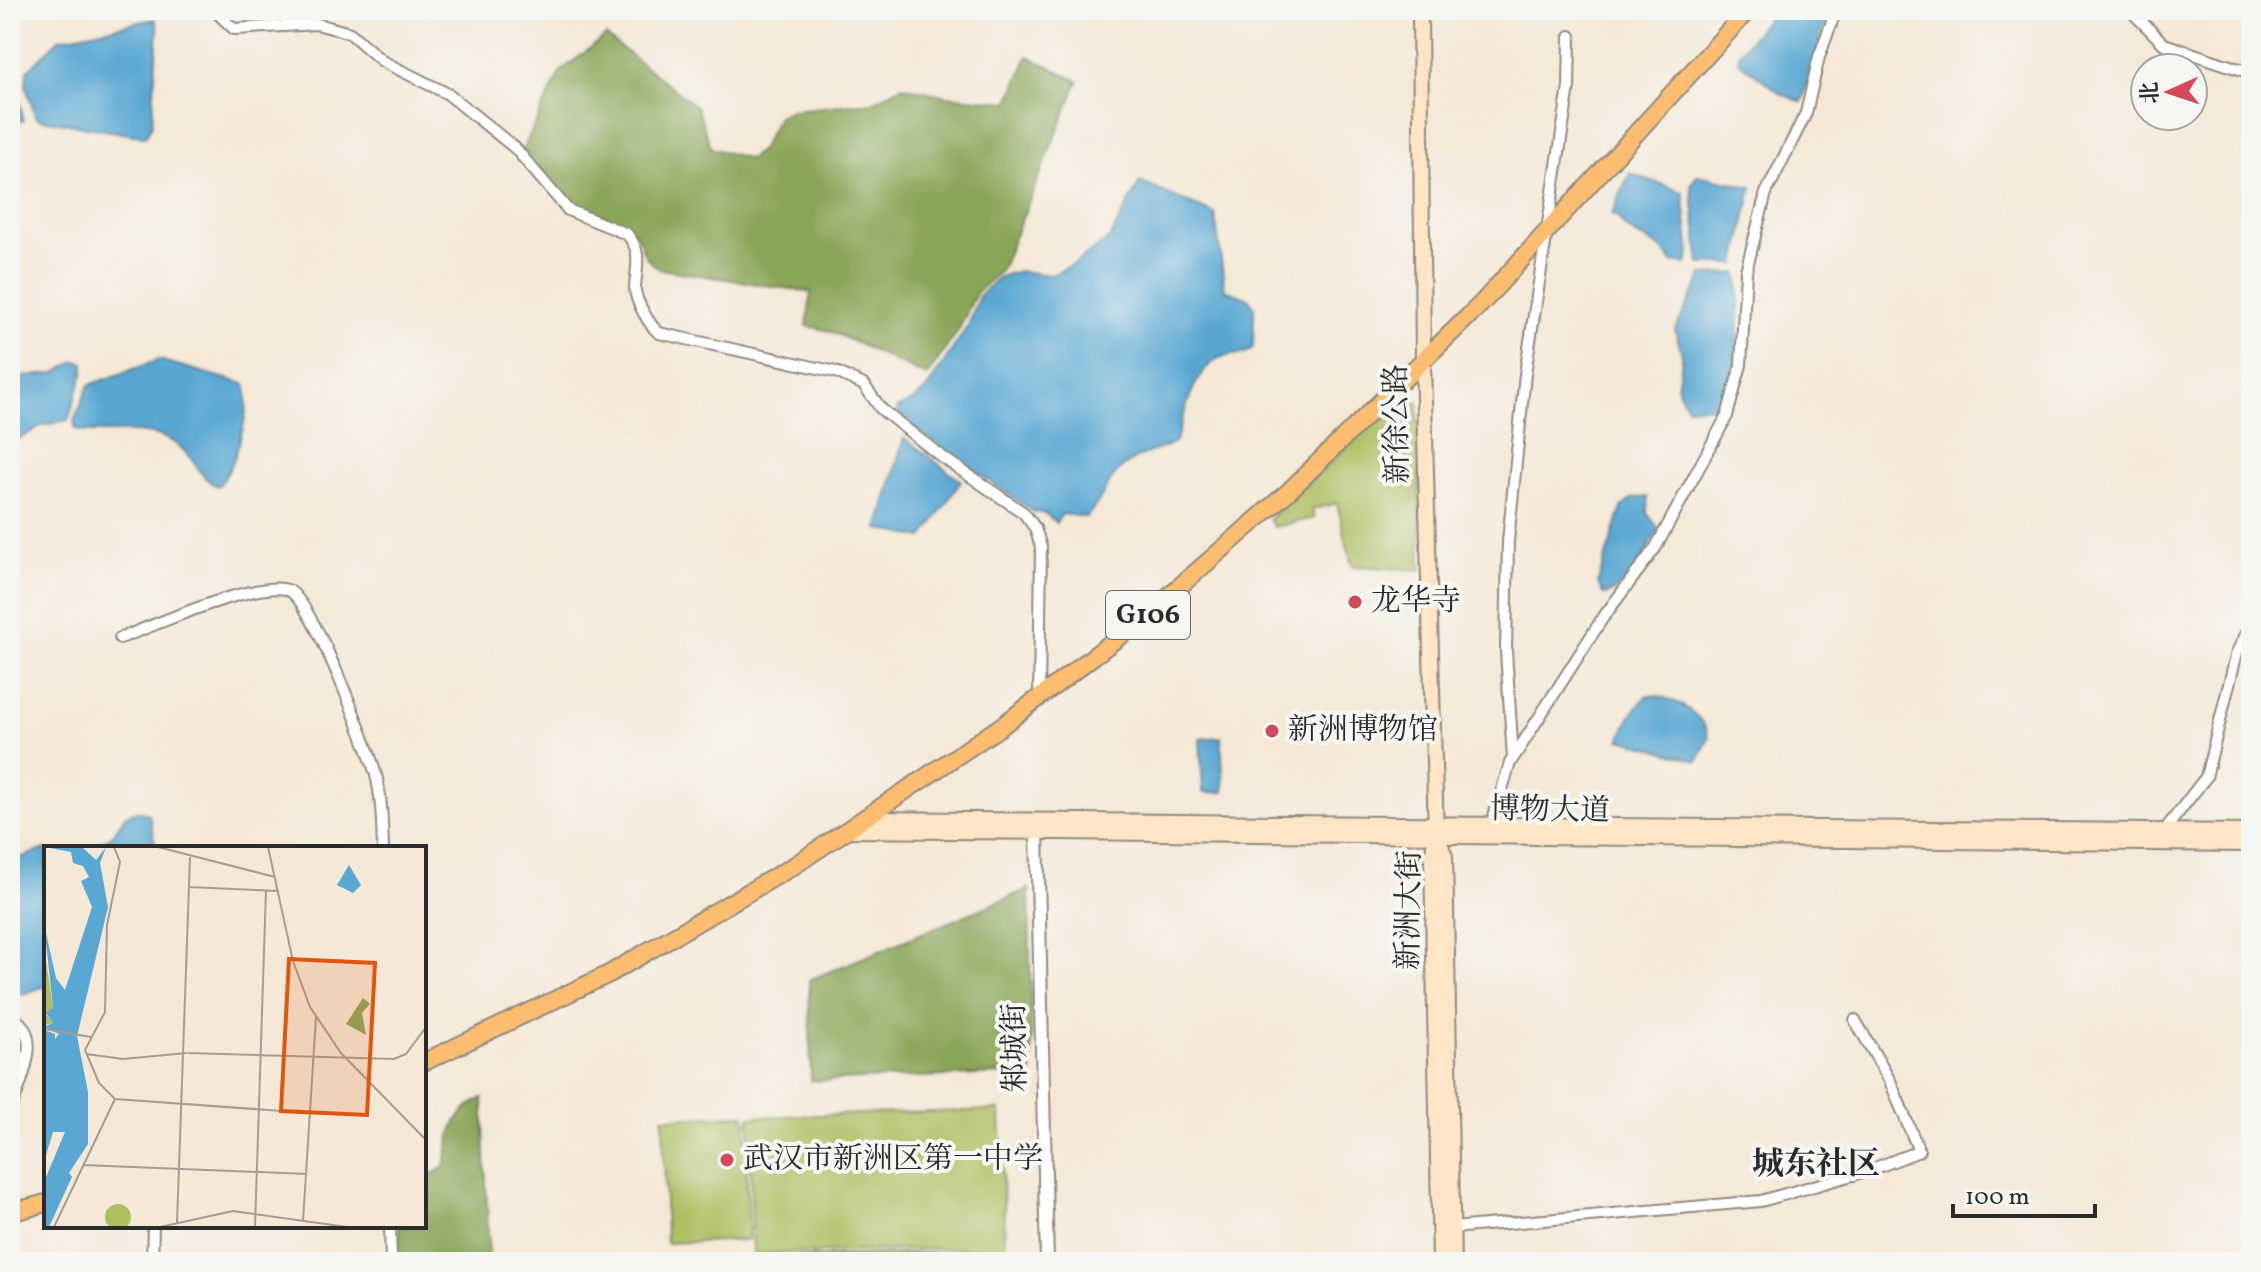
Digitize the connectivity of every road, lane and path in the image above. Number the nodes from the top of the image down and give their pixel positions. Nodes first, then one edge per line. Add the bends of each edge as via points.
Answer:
1 (214, 10) edge
2 (1420, 10) edge
3 (1748, 10) edge
4 (1836, 10) edge
5 (2130, 10) edge
6 (1570, 36) dead end
7 (2251, 73) edge
8 (1544, 233) junction
9 (1423, 362) junction
10 (2251, 625) edge
11 (120, 638) dead end
12 (1039, 699) junction
13 (1513, 759) junction
14 (866, 819) junction
15 (1491, 825) junction
16 (849, 830) junction
17 (1436, 830) junction
18 (2164, 831) junction
19 (1037, 832) junction
20 (2251, 832) edge
21 (2251, 844) edge
22 (383, 846) edge
23 (10, 1016) edge
24 (1855, 1020) dead end
25 (426, 1061) edge
26 (10, 1112) edge
27 (44, 1204) edge
28 (10, 1213) edge
29 (153, 1228) edge
30 (390, 1228) edge
31 (1452, 1228) junction
32 (152, 1262) edge
33 (391, 1262) edge
34 (1047, 1262) edge
35 (1440, 1262) edge
36 (1453, 1262) edge

1 - 12 street via 234,29 317,24 350,33 382,61 448,94 515,148 568,210 627,234 639,260 635,293 659,333 858,381 881,409 1024,513 1041,547
2 - 9 main road, 新徐公路
3 - 8 highway, G106
4 - 13 street via 1806,113 1766,193 1746,271 1741,365 1727,416 1656,547 1602,619
5 - 7 street via 2164,44
6 - 8 street via 1569,87
8 - 9 highway, G106
8 - 13 street via 1508,541 1506,651
9 - 12 highway, G106 via 1222,553
9 - 17 main road, 新徐公路
10 - 18 street via 2237,652 2206,777
11 - 22 street via 245,592 292,592 318,628 372,762
12 - 14 highway, G106
13 - 15 street
14 - 16 highway, G106
14 - 17 main road, 博物大道
15 - 17 main road, 博物大道
15 - 18 main road, 博物大道
16 - 19 main road, 博物大道
16 - 25 highway, G106 via 641,957
17 - 19 main road, 博物大道
17 - 21 main road, 博物大道
17 - 31 main road, 新洲大街 via 1445,856
17 - 35 main road, 新洲大街 via 1432,857
18 - 20 main road, 博物大道
19 - 34 street, 邾城街
23 - 26 street via 22,1025 30,1045
24 - 31 street via 1890,1081 1919,1151 1761,1201
27 - 28 highway
29 - 32 street
30 - 33 street
31 - 36 main road, 新洲大街

